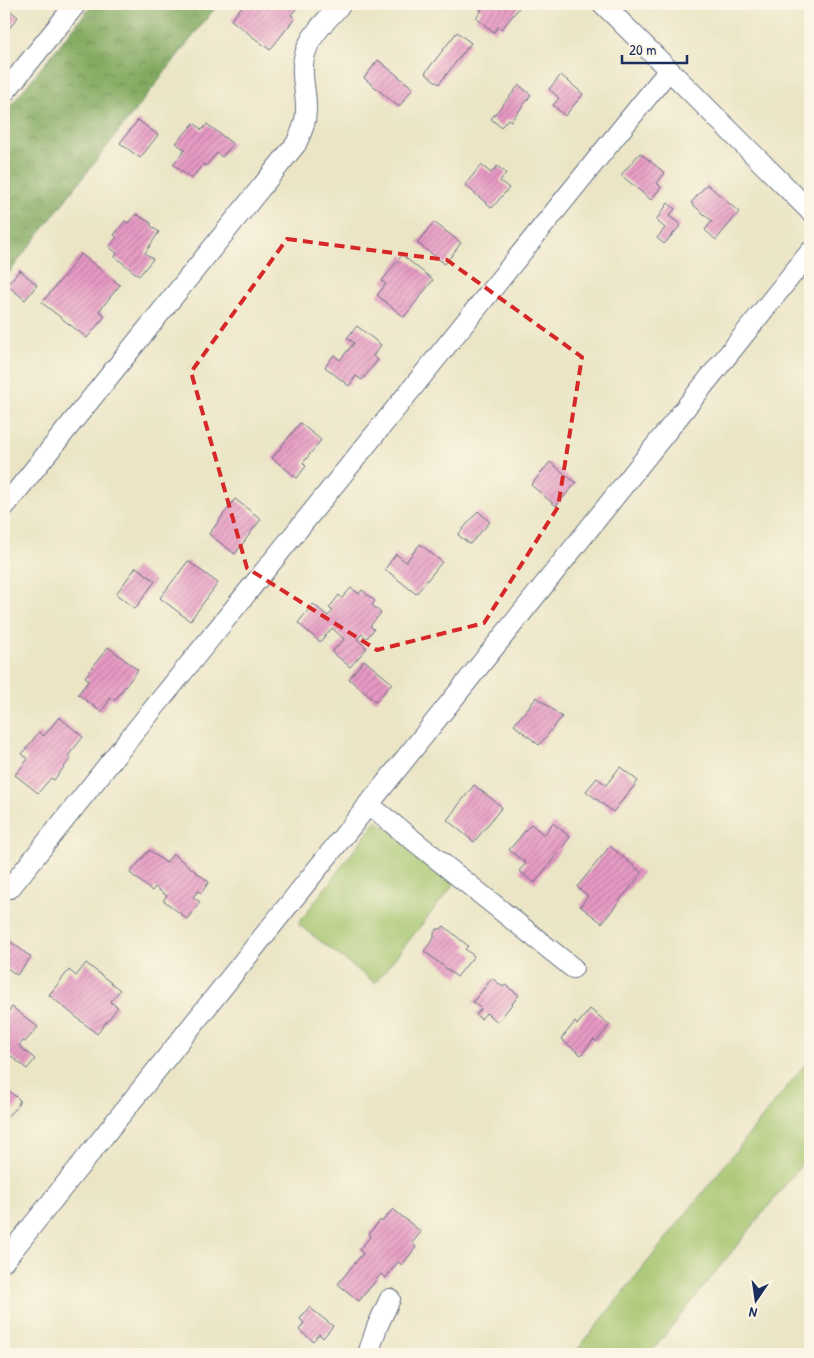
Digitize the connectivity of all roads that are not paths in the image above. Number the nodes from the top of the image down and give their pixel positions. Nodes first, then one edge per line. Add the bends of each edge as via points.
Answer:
1 (76, 4) edge
2 (341, 4) edge
3 (603, 4) edge
4 (669, 70) junction
5 (4, 94) edge
6 (810, 211) edge
7 (810, 252) edge
8 (4, 507) edge
9 (368, 804) junction
10 (10, 888) dead end
11 (573, 968) dead end
12 (4, 1261) edge
13 (390, 1299) dead end
14 (368, 1354) edge

1 - 5 street
2 - 8 street via 315,34 305,57 302,77 305,121 296,144
3 - 4 street
4 - 6 street
4 - 10 street
7 - 9 street
9 - 11 street
9 - 12 street
13 - 14 street

